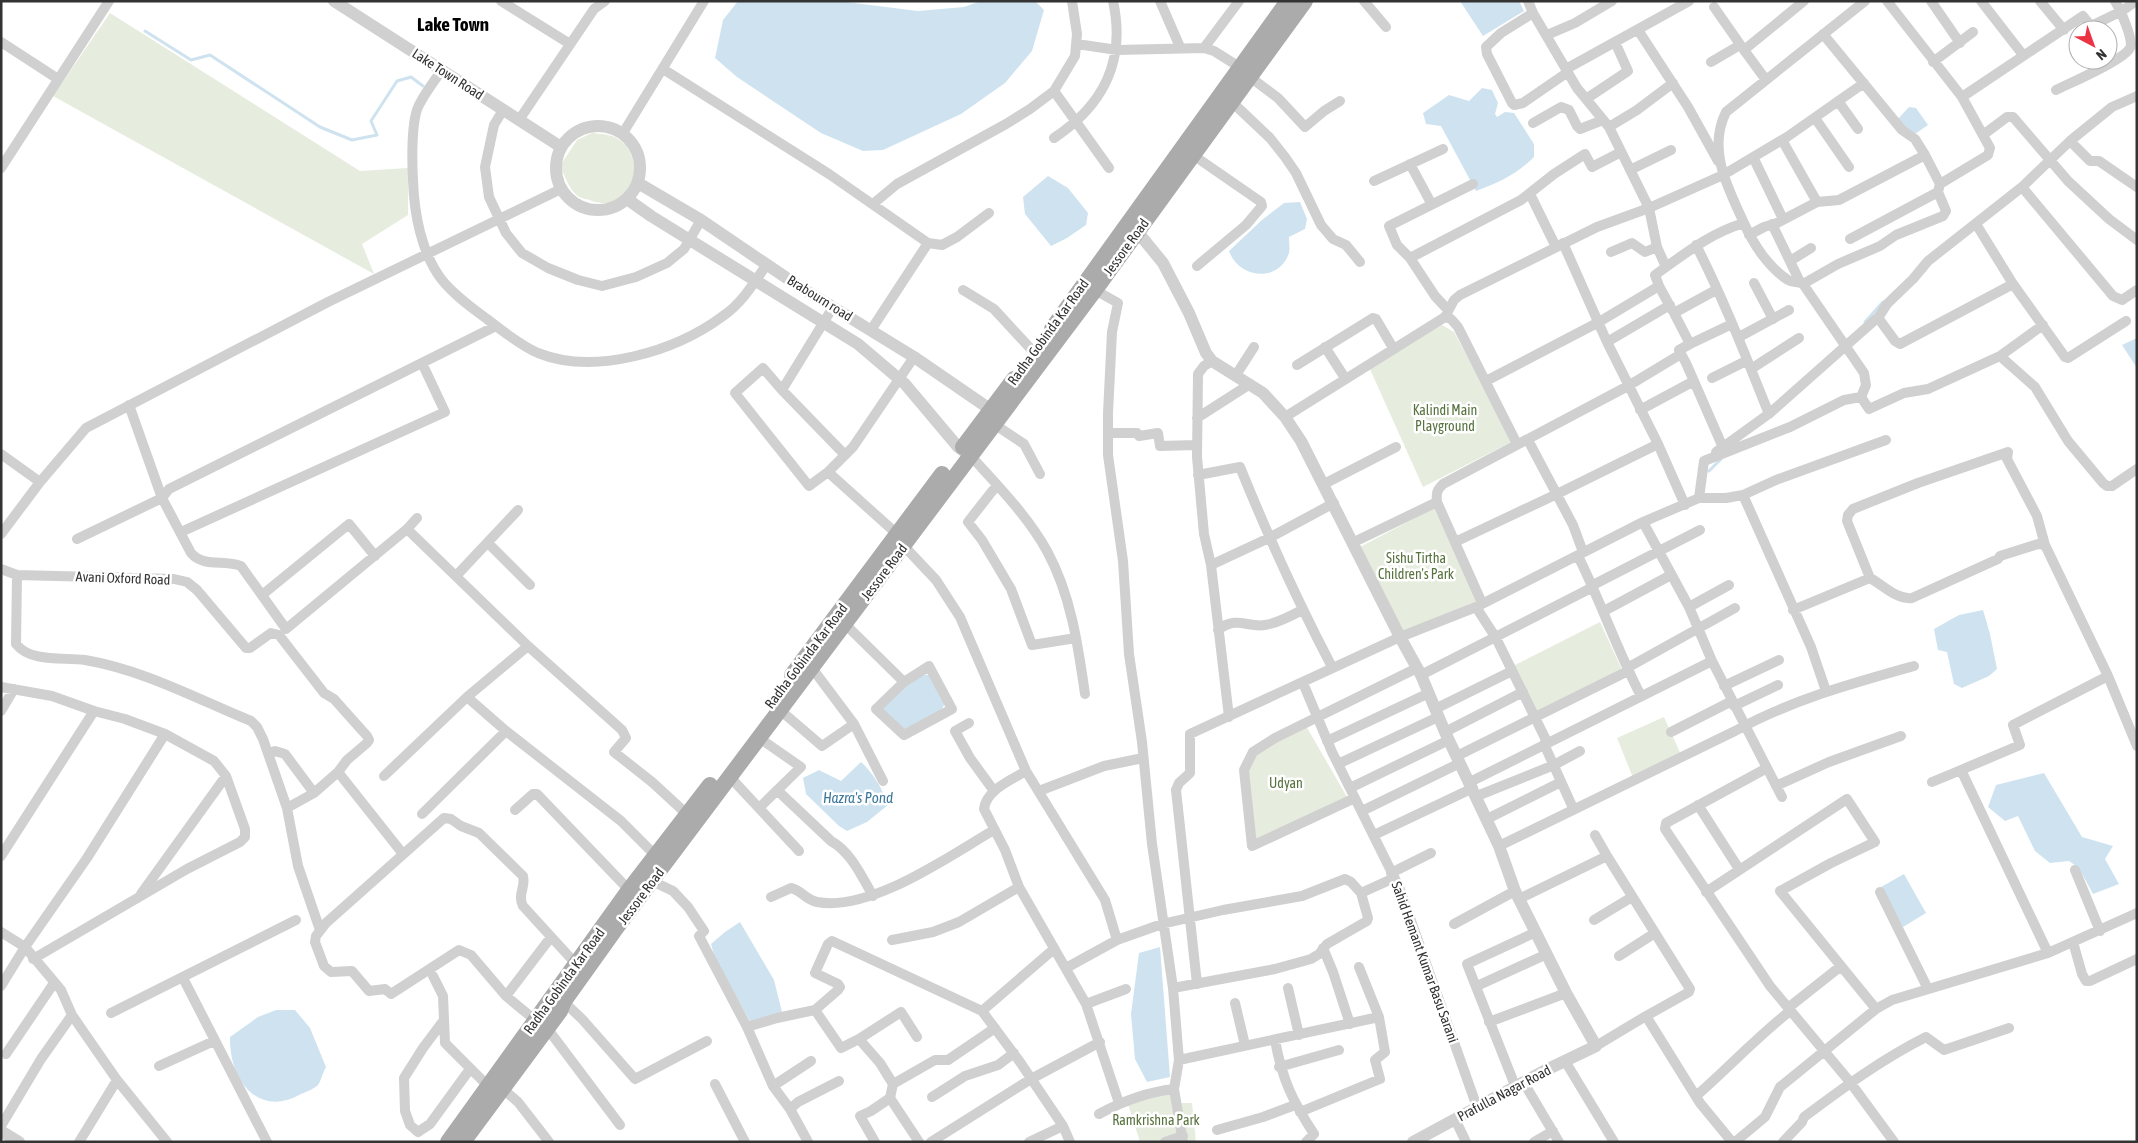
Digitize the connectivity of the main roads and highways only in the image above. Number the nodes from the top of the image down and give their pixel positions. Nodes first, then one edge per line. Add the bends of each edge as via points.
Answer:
1 (1288, 1) edge
2 (1305, 1) edge
3 (1245, 72) junction
4 (1132, 227) junction
5 (1038, 357) junction
6 (995, 416) joint
7 (900, 540) junction
8 (692, 819) junction
9 (660, 860) junction
10 (559, 997) junction
11 (495, 1087) junction
12 (448, 1142) edge
13 (463, 1142) edge

1 - 3 main road, Radha Gobinda Kar Road
2 - 3 main road, Jessore Road
3 - 4 main road, Radha Gobinda Kar Road
3 - 4 main road, Jessore Road via 1232,102 1193,155
4 - 5 main road, Radha Gobinda Kar Road
4 - 5 main road, Jessore Road via 1095,290
5 - 6 main road, Jessore Road
6 - 7 main road, Radha Gobinda Kar Road
7 - 8 main road, Radha Gobinda Kar Road
7 - 8 main road, Jessore Road via 812,668 730,777
8 - 9 main road, Radha Gobinda Kar Road
9 - 10 main road, Jessore Road via 652,881
9 - 10 main road, Radha Gobinda Kar Road via 629,890 576,964
10 - 11 main road, Radha Gobinda Kar Road
11 - 12 main road, Radha Gobinda Kar Road
11 - 13 main road

